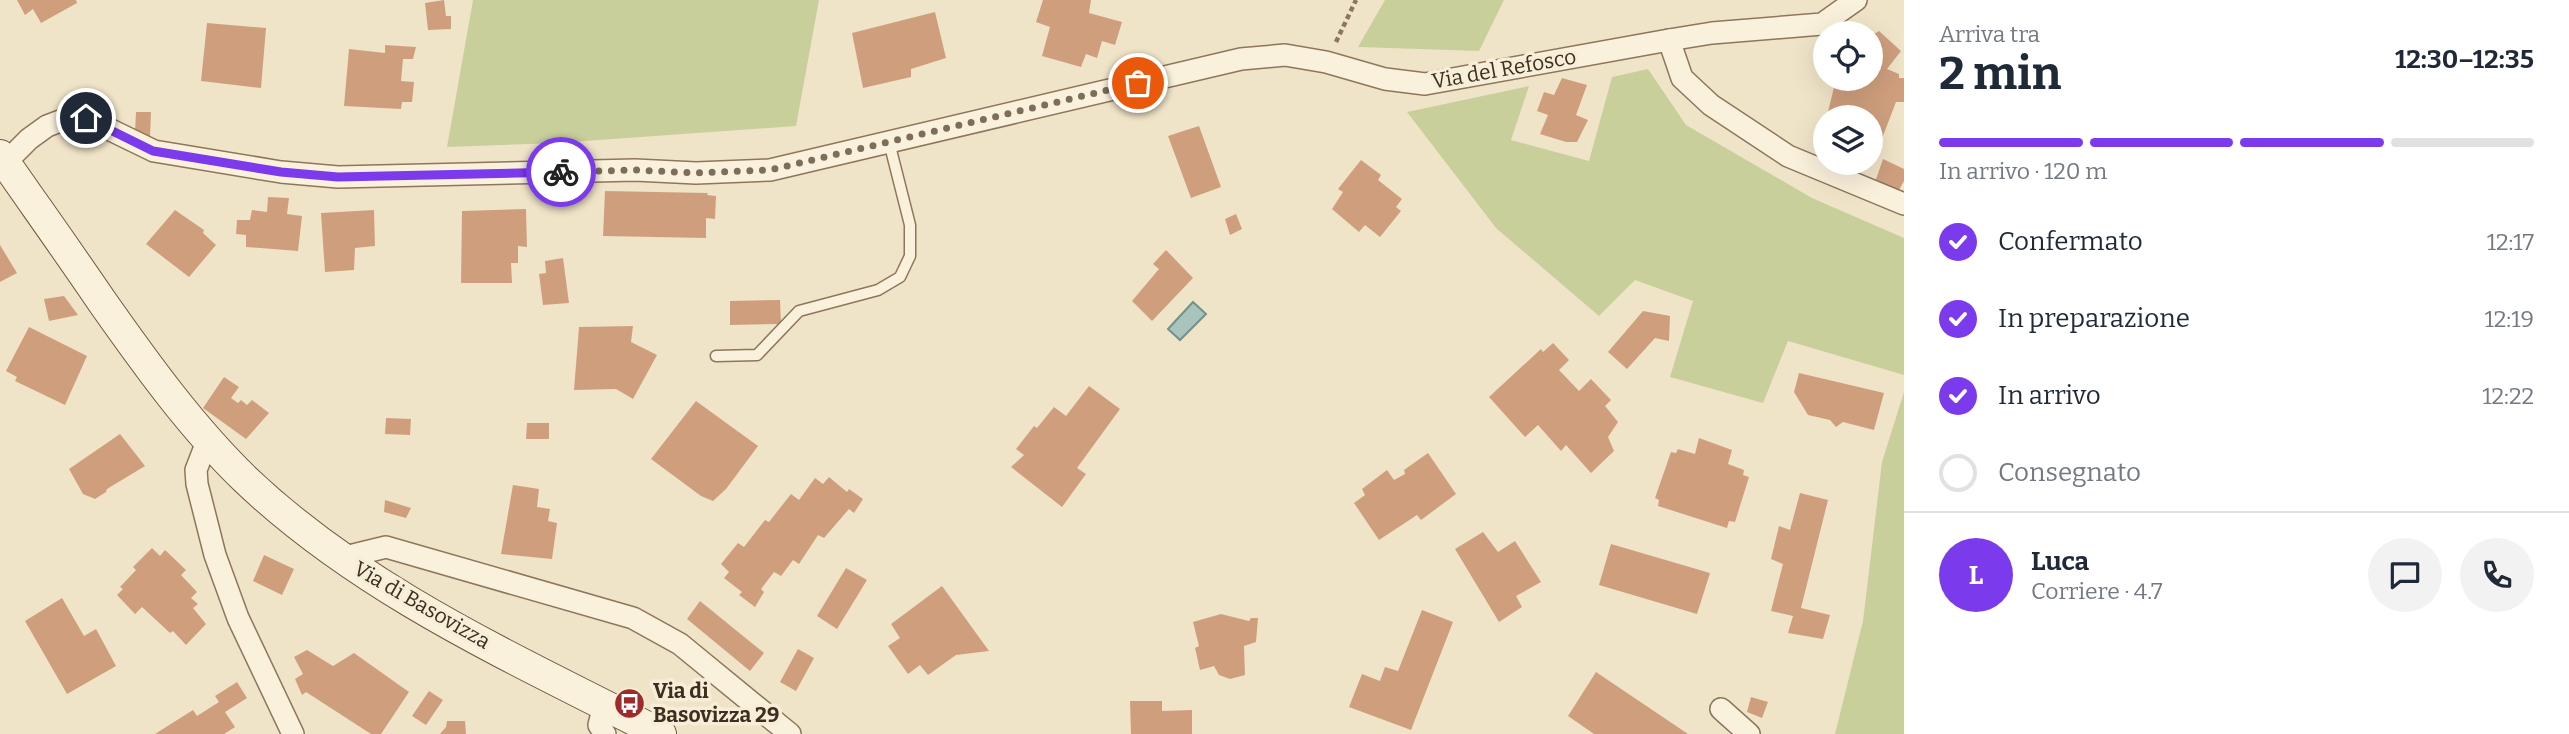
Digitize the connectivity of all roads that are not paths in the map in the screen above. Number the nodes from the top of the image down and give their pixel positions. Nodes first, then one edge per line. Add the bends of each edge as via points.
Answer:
1 (1856, 0) edge
2 (1669, 40) junction
3 (889, 142) junction
4 (2, 162) edge
5 (1904, 204) edge
6 (716, 356) dead end
7 (208, 439) junction
8 (341, 558) junction
9 (1721, 709) dead end
10 (604, 719) edge
11 (293, 734) edge
12 (661, 734) edge
13 (790, 734) edge
14 (1748, 734) edge

1 - 2 street, Via del Refosco via 1822,24
2 - 3 street, Via del Refosco via 1425,83 1385,79 1285,55 1241,60
2 - 5 street via 1682,78 1720,112 1788,156
3 - 4 street, Via del Refosco via 770,170 338,177 153,151 86,118 68,118 47,126
3 - 6 lane via 910,225 910,256 900,277 878,290 799,311 757,355
4 - 7 main road, Via di Basovizza via 147,365
7 - 8 main road, Via di Basovizza via 246,480
7 - 11 street via 196,470 215,555 238,618
8 - 10 main road, Via di Basovizza
8 - 13 street via 386,547 633,618 680,644
9 - 14 street
10 - 12 main road, Via di Basovizza

